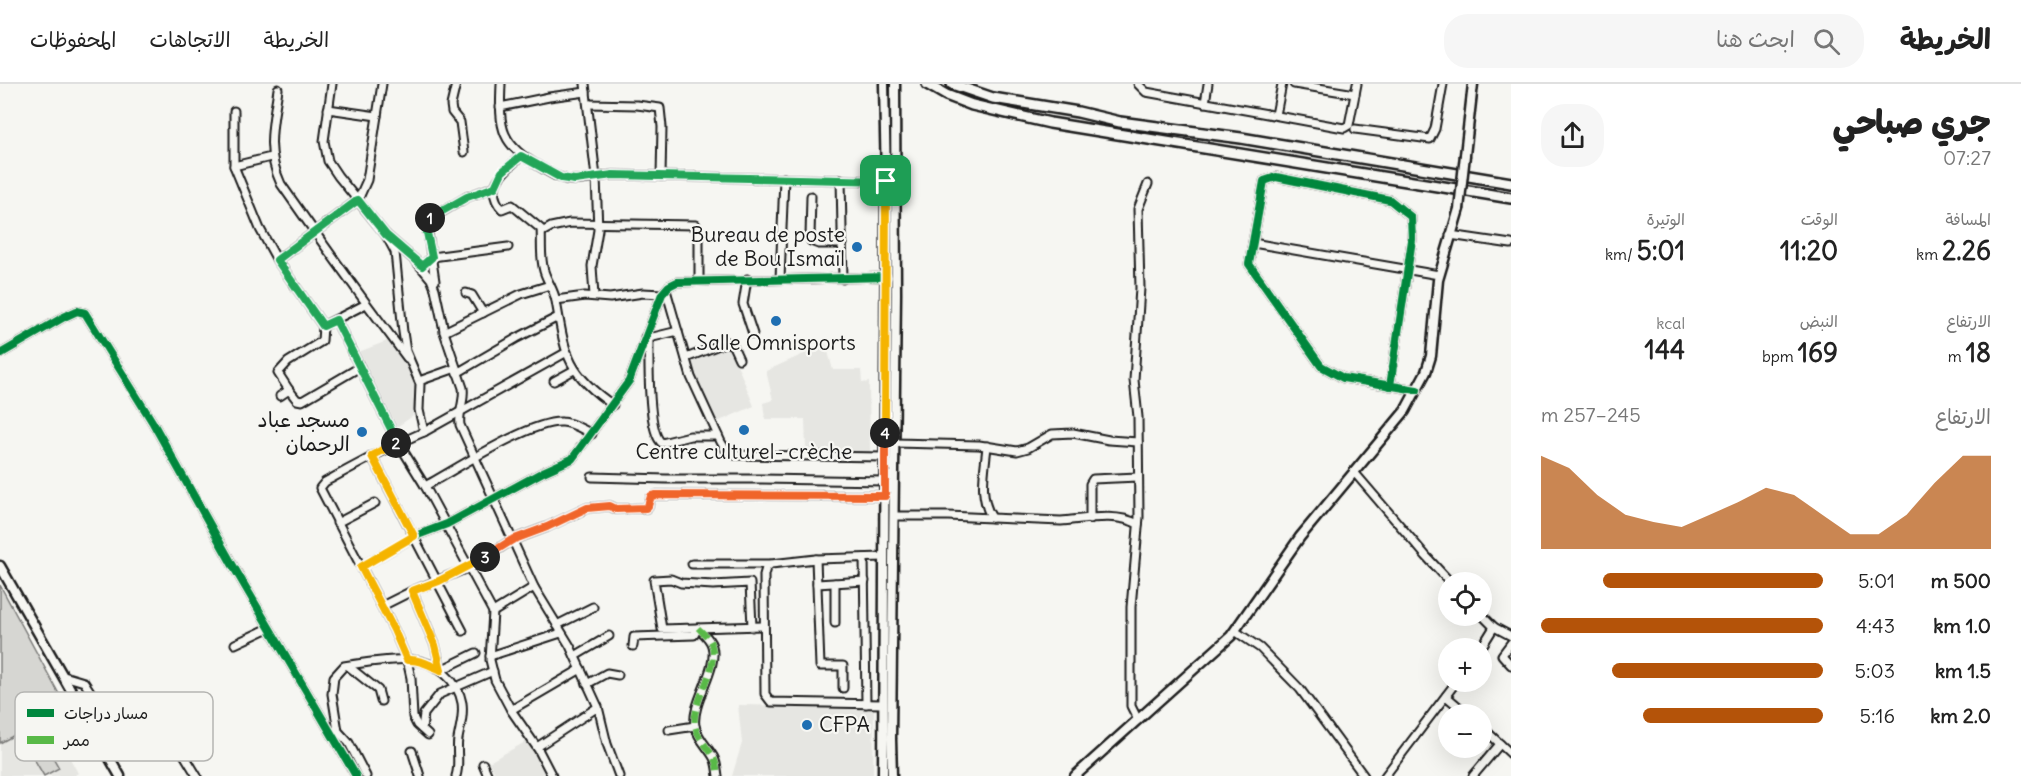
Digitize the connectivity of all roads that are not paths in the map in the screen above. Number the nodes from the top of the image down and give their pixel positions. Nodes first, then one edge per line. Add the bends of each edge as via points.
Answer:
1 (332, 84) edge
2 (382, 84) edge
3 (456, 84) edge
4 (501, 84) edge
5 (585, 84) edge
6 (884, 84) edge
7 (896, 84) edge
8 (927, 84) edge
9 (952, 84) edge
10 (1138, 84) edge
11 (1208, 84) edge
12 (1282, 84) edge
13 (1294, 84) edge
14 (1357, 84) edge
15 (1443, 84) edge
16 (1473, 84) edge
17 (278, 89) dead end
18 (586, 92) junction
19 (1355, 94) junction
20 (1205, 103) junction
21 (588, 104) junction
22 (500, 107) junction
23 (328, 109) junction
24 (234, 111) dead end
25 (1276, 115) junction
26 (376, 116) junction
27 (1355, 129) dead end
28 (464, 152) dead end
29 (521, 156) junction
30 (271, 157) junction
31 (234, 166) junction
32 (661, 176) junction
33 (596, 177) junction
34 (784, 178) junction
35 (841, 179) junction
36 (886, 181) junction
37 (1511, 183) edge
38 (1148, 184) dead end
39 (495, 187) junction
40 (811, 196) dead end
41 (1511, 198) edge
42 (358, 200) junction
43 (598, 223) junction
44 (542, 232) junction
45 (315, 233) junction
46 (386, 235) junction
47 (1450, 235) junction
48 (1253, 243) junction
49 (843, 244) junction
50 (1511, 244) edge
51 (508, 247) dead end
52 (432, 257) junction
53 (277, 260) junction
54 (422, 266) junction
55 (1408, 270) junction
56 (1439, 275) junction
57 (886, 277) junction
58 (747, 279) junction
59 (780, 279) junction
60 (843, 279) junction
61 (699, 281) junction
62 (550, 285) junction
63 (664, 292) junction
64 (466, 293) dead end
65 (436, 294) junction
66 (594, 296) junction
67 (556, 300) junction
68 (366, 304) junction
69 (483, 313) junction
70 (558, 317) junction
71 (336, 320) junction
72 (323, 326) junction
73 (678, 331) junction
74 (444, 332) junction
75 (753, 334) dead end
76 (647, 338) junction
77 (567, 352) junction
78 (0, 354) edge
79 (686, 358) junction
80 (739, 359) dead end
81 (410, 363) junction
82 (360, 367) junction
83 (574, 370) junction
84 (457, 371) junction
85 (419, 381) junction
86 (554, 381) dead end
87 (1390, 386) junction
88 (289, 390) junction
89 (1417, 390) junction
90 (280, 396) dead end
91 (613, 405) junction
92 (463, 408) junction
93 (424, 432) junction
94 (592, 434) junction
95 (718, 436) junction
96 (399, 442) junction
97 (1138, 442) junction
98 (895, 443) junction
99 (987, 446) junction
100 (372, 456) junction
101 (885, 457) junction
102 (476, 458) junction
103 (1354, 471) junction
104 (592, 477) dead end
105 (1138, 477) junction
106 (885, 481) junction
107 (425, 486) junction
108 (885, 496) junction
109 (494, 499) junction
110 (375, 503) dead end
111 (894, 516) junction
112 (992, 518) junction
113 (1090, 519) junction
114 (337, 523) junction
115 (447, 524) junction
116 (1138, 524) junction
117 (414, 536) junction
118 (512, 540) junction
119 (884, 557) junction
120 (864, 558) junction
121 (816, 559) junction
122 (692, 564) dead end
123 (771, 564) junction
124 (0, 566) edge
125 (361, 567) junction
126 (470, 567) junction
127 (1441, 572) edge
128 (865, 580) junction
129 (439, 581) junction
130 (835, 583) junction
131 (818, 584) junction
132 (534, 587) junction
133 (412, 591) junction
134 (382, 606) junction
135 (593, 607) dead end
136 (493, 612) junction
137 (835, 623) dead end
138 (557, 625) junction
139 (763, 626) junction
140 (752, 627) junction
141 (1494, 627) joint
142 (269, 628) junction
143 (698, 628) junction
144 (463, 631) dead end
145 (1235, 631) junction
146 (561, 633) junction
147 (609, 636) dead end
148 (1511, 636) edge
149 (1487, 638) edge
150 (1511, 643) edge
151 (235, 644) dead end
152 (633, 646) dead end
153 (477, 652) dead end
154 (490, 656) junction
155 (575, 656) junction
156 (407, 660) junction
157 (1511, 664) edge
158 (348, 666) junction
159 (581, 669) junction
160 (441, 670) junction
161 (493, 671) junction
162 (618, 675) dead end
163 (64, 676) junction
164 (587, 684) junction
165 (457, 687) junction
166 (843, 688) dead end
167 (73, 692) edge
168 (91, 692) edge
169 (1449, 692) edge
170 (1446, 696) junction
171 (381, 700) dead end
172 (866, 704) junction
173 (882, 704) junction
174 (1455, 704) edge
175 (598, 707) junction
176 (511, 710) junction
177 (1138, 720) junction
178 (695, 726) junction
179 (669, 730) dead end
180 (1492, 737) edge
181 (1500, 744) junction
182 (537, 747) junction
183 (352, 750) junction
184 (412, 751) dead end
185 (1511, 754) edge
186 (344, 755) junction
187 (112, 761) edge
188 (188, 761) edge
189 (483, 764) dead end
190 (120, 776) edge
191 (197, 776) edge
192 (356, 776) edge
193 (366, 776) edge
194 (420, 776) edge
195 (456, 776) edge
196 (488, 776) edge
197 (552, 776) edge
198 (618, 776) edge
199 (718, 776) edge
200 (883, 776) edge
201 (892, 776) edge
202 (1075, 776) edge
203 (1364, 776) edge
204 (1385, 776) edge
205 (1473, 776) edge

1 - 23 street
2 - 26 street
3 - 28 street via 451,105 460,122
4 - 22 street
5 - 18 street
6 - 36 main road
7 - 98 main road
8 - 41 highway via 972,105 1050,123
9 - 37 highway via 993,98 1120,122
10 - 20 street via 1146,92
11 - 20 street
12 - 25 street
13 - 19 street
14 - 19 street
15 - 27 street via 1430,139
16 - 47 main road, bridge via 1459,209
17 - 30 street
18 - 21 street
18 - 22 street
19 - 25 street via 1347,127
20 - 25 street
21 - 32 street via 660,108
21 - 33 street
22 - 29 street via 505,136
23 - 26 street
23 - 42 street via 324,141 328,161
24 - 31 street
26 - 42 street via 367,180
29 - 33 street via 561,178
29 - 39 street via 502,172
30 - 31 street
30 - 45 street via 281,184
31 - 53 street
32 - 33 street
32 - 34 street
33 - 43 street
34 - 35 street
34 - 59 street
35 - 36 street
35 - 49 street
36 - 57 main road
38 - 97 street via 1138,209 1140,288 1134,380
39 - 44 street via 500,208 512,205
39 - 52 street via 467,197 426,221
40 - 49 street via 812,241
42 - 45 street
42 - 46 street
43 - 44 street via 570,223
43 - 61 street via 696,225
43 - 66 street via 592,267
44 - 62 street via 542,261
45 - 53 street
45 - 68 street
46 - 54 street
46 - 81 street via 395,252
47 - 50 street
47 - 56 main road
48 - 55 street
48 - 55 street via 1264,181 1276,177 1390,200 1411,217
48 - 87 street via 1249,264 1321,366 1343,378
49 - 60 street
51 - 52 street
52 - 54 street
52 - 65 street
53 - 72 street
54 - 65 street
55 - 56 street
55 - 87 street
56 - 89 main road via 1431,356
57 - 60 street
57 - 101 main road
58 - 59 street
58 - 61 street
58 - 75 street via 742,298
59 - 60 street
61 - 63 street via 677,282
62 - 67 street
62 - 69 street
63 - 66 street
63 - 73 street
63 - 76 street
64 - 69 street via 472,295
65 - 74 street
66 - 67 street
67 - 70 street
68 - 71 street
68 - 81 street
69 - 74 street
70 - 77 street
70 - 84 street
71 - 72 street
71 - 82 street
72 - 88 street via 322,342 288,362 278,373
73 - 76 street
73 - 79 street
74 - 84 street
76 - 91 street via 629,381
76 - 95 street via 649,388 658,440 665,443 690,436
77 - 83 street
77 - 92 street
78 - 142 street via 64,317 77,311 85,313 153,423
79 - 80 street via 727,342
79 - 95 street
81 - 85 street
82 - 88 street via 302,401
82 - 96 street
83 - 86 street
83 - 91 street via 590,389
84 - 85 street
84 - 92 street via 463,388
85 - 93 street
87 - 89 street
88 - 90 street
89 - 103 main road via 1405,411
91 - 94 street
92 - 93 street
92 - 102 street via 460,425
93 - 96 street
94 - 102 street via 564,422 548,423
94 - 109 street via 572,459
95 - 101 street via 727,452 734,455
96 - 100 street
96 - 107 street
97 - 99 street via 1073,433 1052,434 1017,451
97 - 105 street
98 - 99 street
98 - 111 main road
99 - 112 street via 983,494
100 - 114 street via 320,488
100 - 117 street
101 - 106 main road
102 - 107 street
102 - 109 street
103 - 127 street
103 - 145 main road via 1300,537
104 - 106 street
105 - 113 street via 1093,479
105 - 116 street
106 - 108 main road
107 - 115 street
108 - 118 street via 656,495 651,496 646,508 587,508
108 - 119 main road
109 - 115 street
109 - 118 street
110 - 114 street
111 - 112 street
111 - 201 main road
112 - 113 street
113 - 116 street via 1122,519
114 - 125 street
115 - 117 street
115 - 126 street
116 - 177 street via 1131,607 1131,706
117 - 125 street
117 - 129 street
118 - 126 street
118 - 132 street
119 - 120 street
119 - 173 main road
120 - 121 street
120 - 128 street
121 - 123 street
121 - 131 street
122 - 123 street
123 - 139 street via 765,572
124 - 163 main road
125 - 134 street
126 - 129 street
126 - 136 street
128 - 130 street
128 - 172 street
129 - 133 street
129 - 144 street
130 - 131 street
130 - 137 street
131 - 166 street via 820,666 843,666
132 - 136 street
132 - 138 street
133 - 134 street
133 - 160 street
134 - 156 street
135 - 138 street
136 - 154 street
138 - 146 street
139 - 140 street
139 - 172 street via 765,694 771,702
140 - 143 street
140 - 143 street via 750,583 681,584 671,579 654,580 662,629
141 - 148 street
141 - 149 street
142 - 151 street
142 - 186 street
143 - 152 street via 694,635 634,637
143 - 178 street via 712,645 713,655 696,709
145 - 177 main road
145 - 203 street via 1260,648 1300,689
146 - 154 street
146 - 155 street
147 - 155 street
150 - 157 street via 1502,655
153 - 160 street
154 - 161 street
155 - 159 street
156 - 158 street
156 - 160 street
156 - 165 street via 413,717 425,732 424,714 440,694
158 - 171 street via 378,690
158 - 183 street via 334,677 332,694 338,731
159 - 164 street
159 - 176 street
160 - 165 street
161 - 165 street
161 - 176 street
162 - 164 street via 607,673
163 - 167 main road
163 - 168 street via 80,679
164 - 175 street
165 - 195 street via 462,722
169 - 170 street
170 - 174 street
170 - 204 street
172 - 173 street
173 - 200 main road
175 - 182 street
175 - 198 street
176 - 182 street
177 - 202 main road
178 - 179 street
178 - 199 street via 714,758
180 - 181 street
181 - 185 street
181 - 205 street
182 - 197 street
183 - 186 street
183 - 193 street
184 - 194 street
186 - 192 street
187 - 190 main road
188 - 191 street
189 - 196 street

